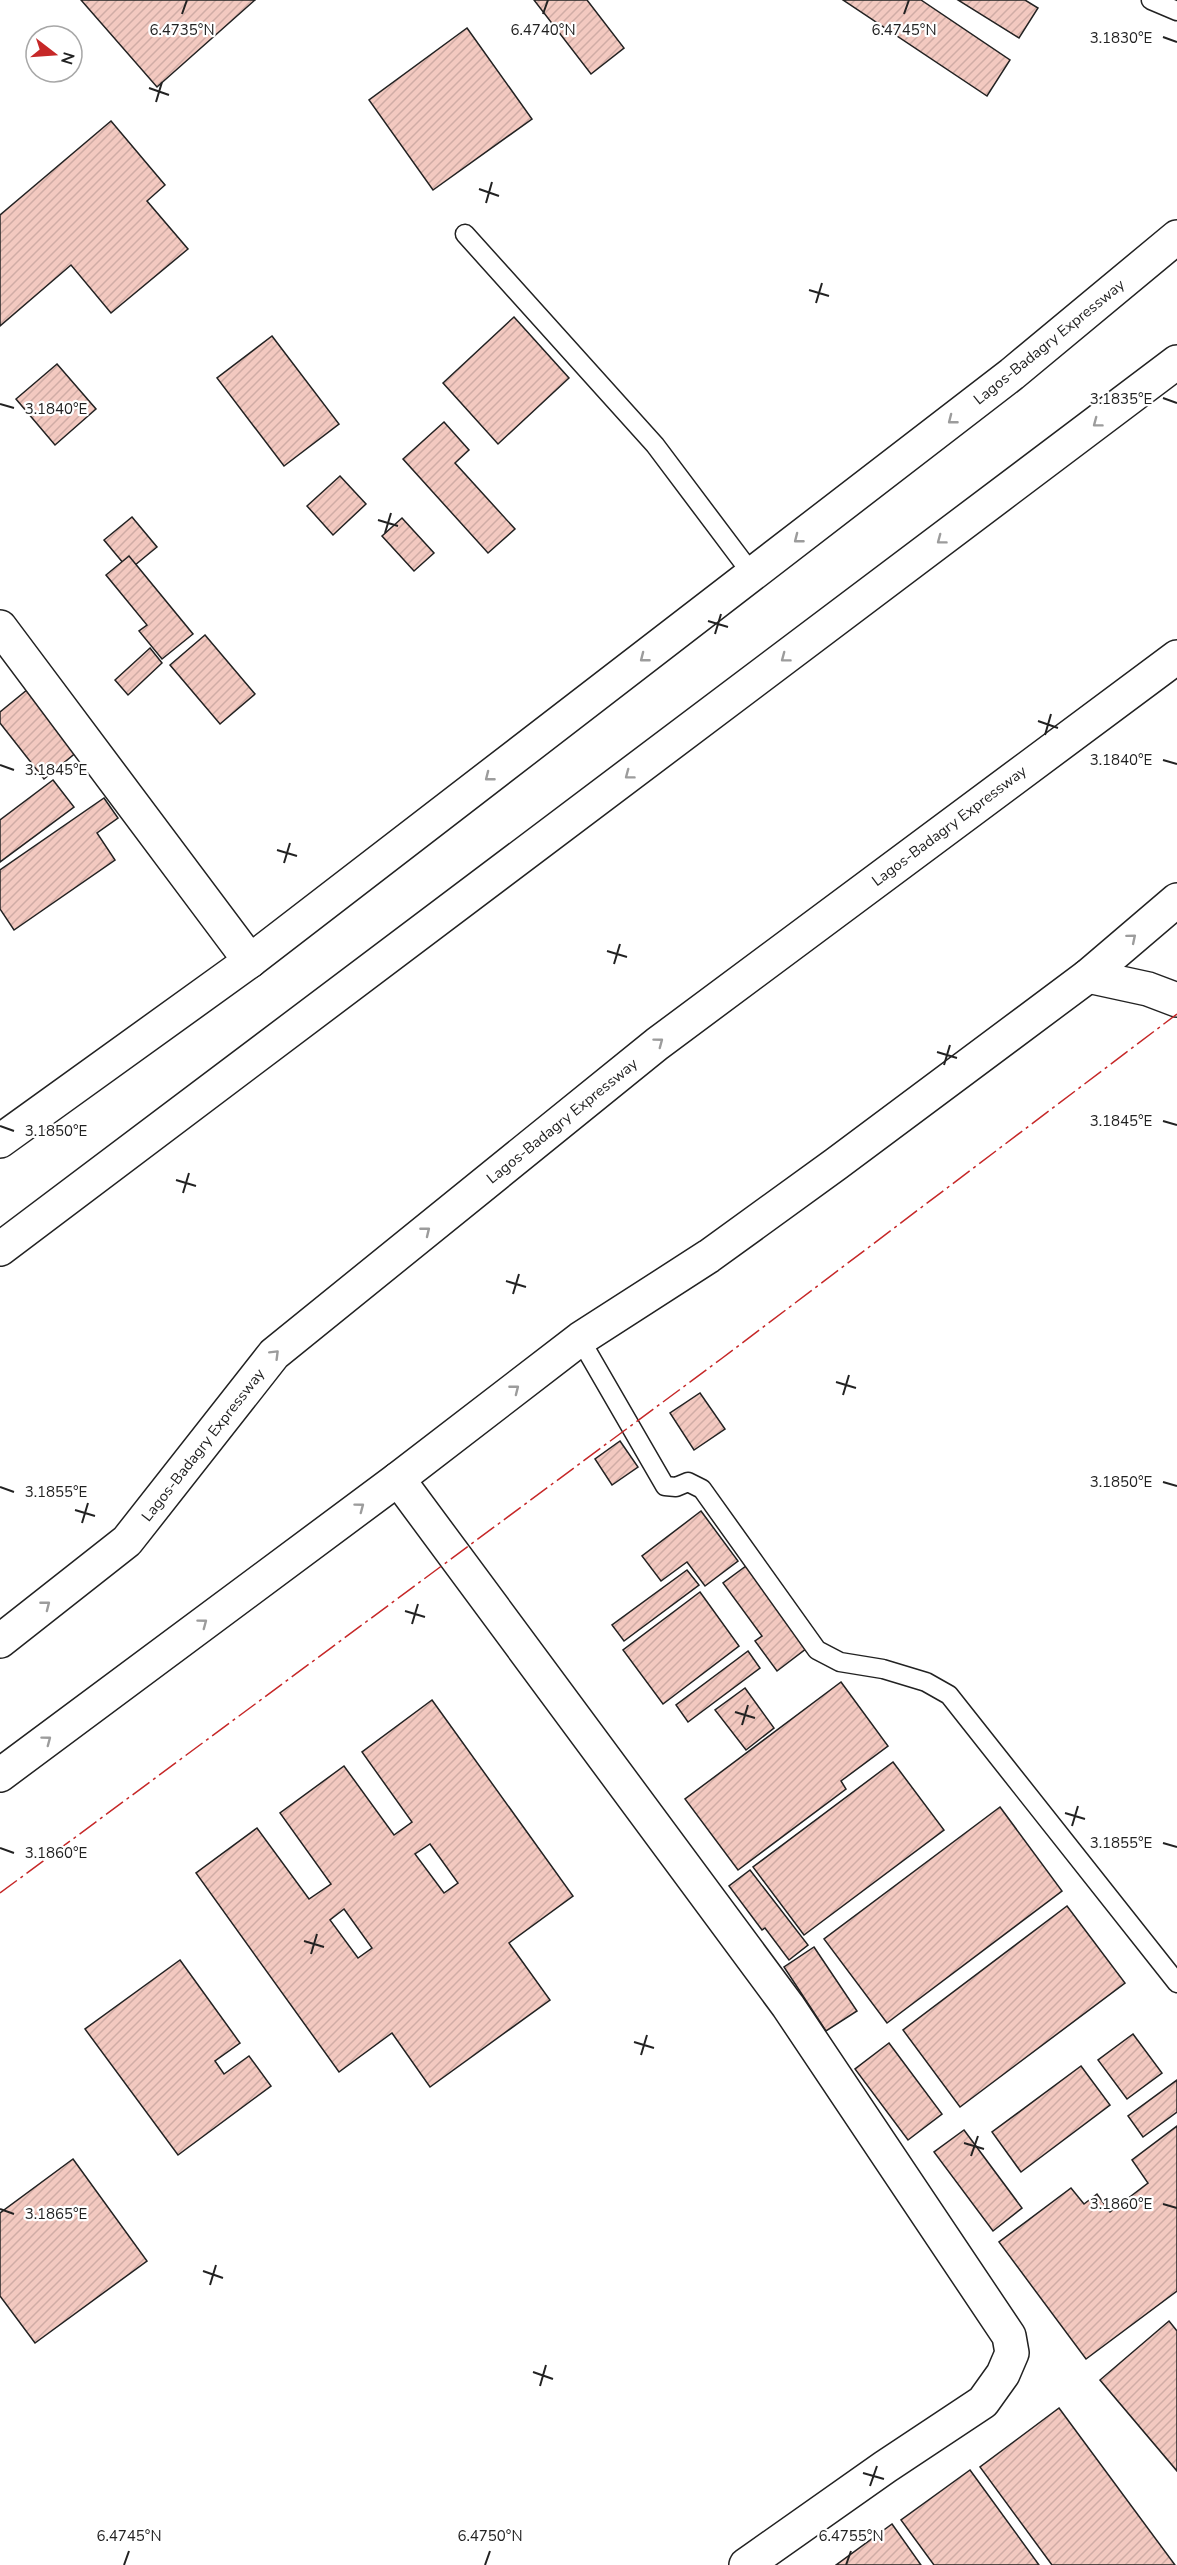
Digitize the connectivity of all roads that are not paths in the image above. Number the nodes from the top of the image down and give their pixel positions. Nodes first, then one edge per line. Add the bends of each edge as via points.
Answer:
1 (1151, 0) edge
2 (1177, 11) edge
3 (465, 234) dead end
4 (1177, 237) edge
5 (1177, 362) edge
6 (752, 574) junction
7 (0, 627) edge
8 (1177, 657) edge
9 (1177, 900) edge
10 (250, 962) junction
11 (1088, 976) junction
12 (1177, 1000) edge
13 (0, 1141) edge
14 (0, 1249) edge
15 (579, 1339) junction
16 (398, 1479) junction
17 (0, 1641) edge
18 (0, 1775) edge
19 (1177, 1983) edge
20 (746, 2565) edge

1 - 2 lane
3 - 6 lane via 655,445
4 -> 6 main road, Lagos-Badagry Expressway via 1012,374
5 -> 14 main road
6 -> 10 main road, Lagos-Badagry Expressway
7 - 10 main road
17 -> 8 main road, Lagos-Badagry Expressway via 127,1541 274,1354 657,1044
11 -> 9 main road
10 - 13 main road, Lagos-Badagry Expressway
11 - 12 main road via 1148,989
11 - 15 main road via 709,1256
16 -> 15 main road
15 - 19 lane via 665,1486 688,1482 702,1489 817,1650 840,1662 884,1669 926,1682 949,1695
18 -> 16 main road
16 - 20 main road via 788,2006 1009,2336 1012,2353 983,2402

